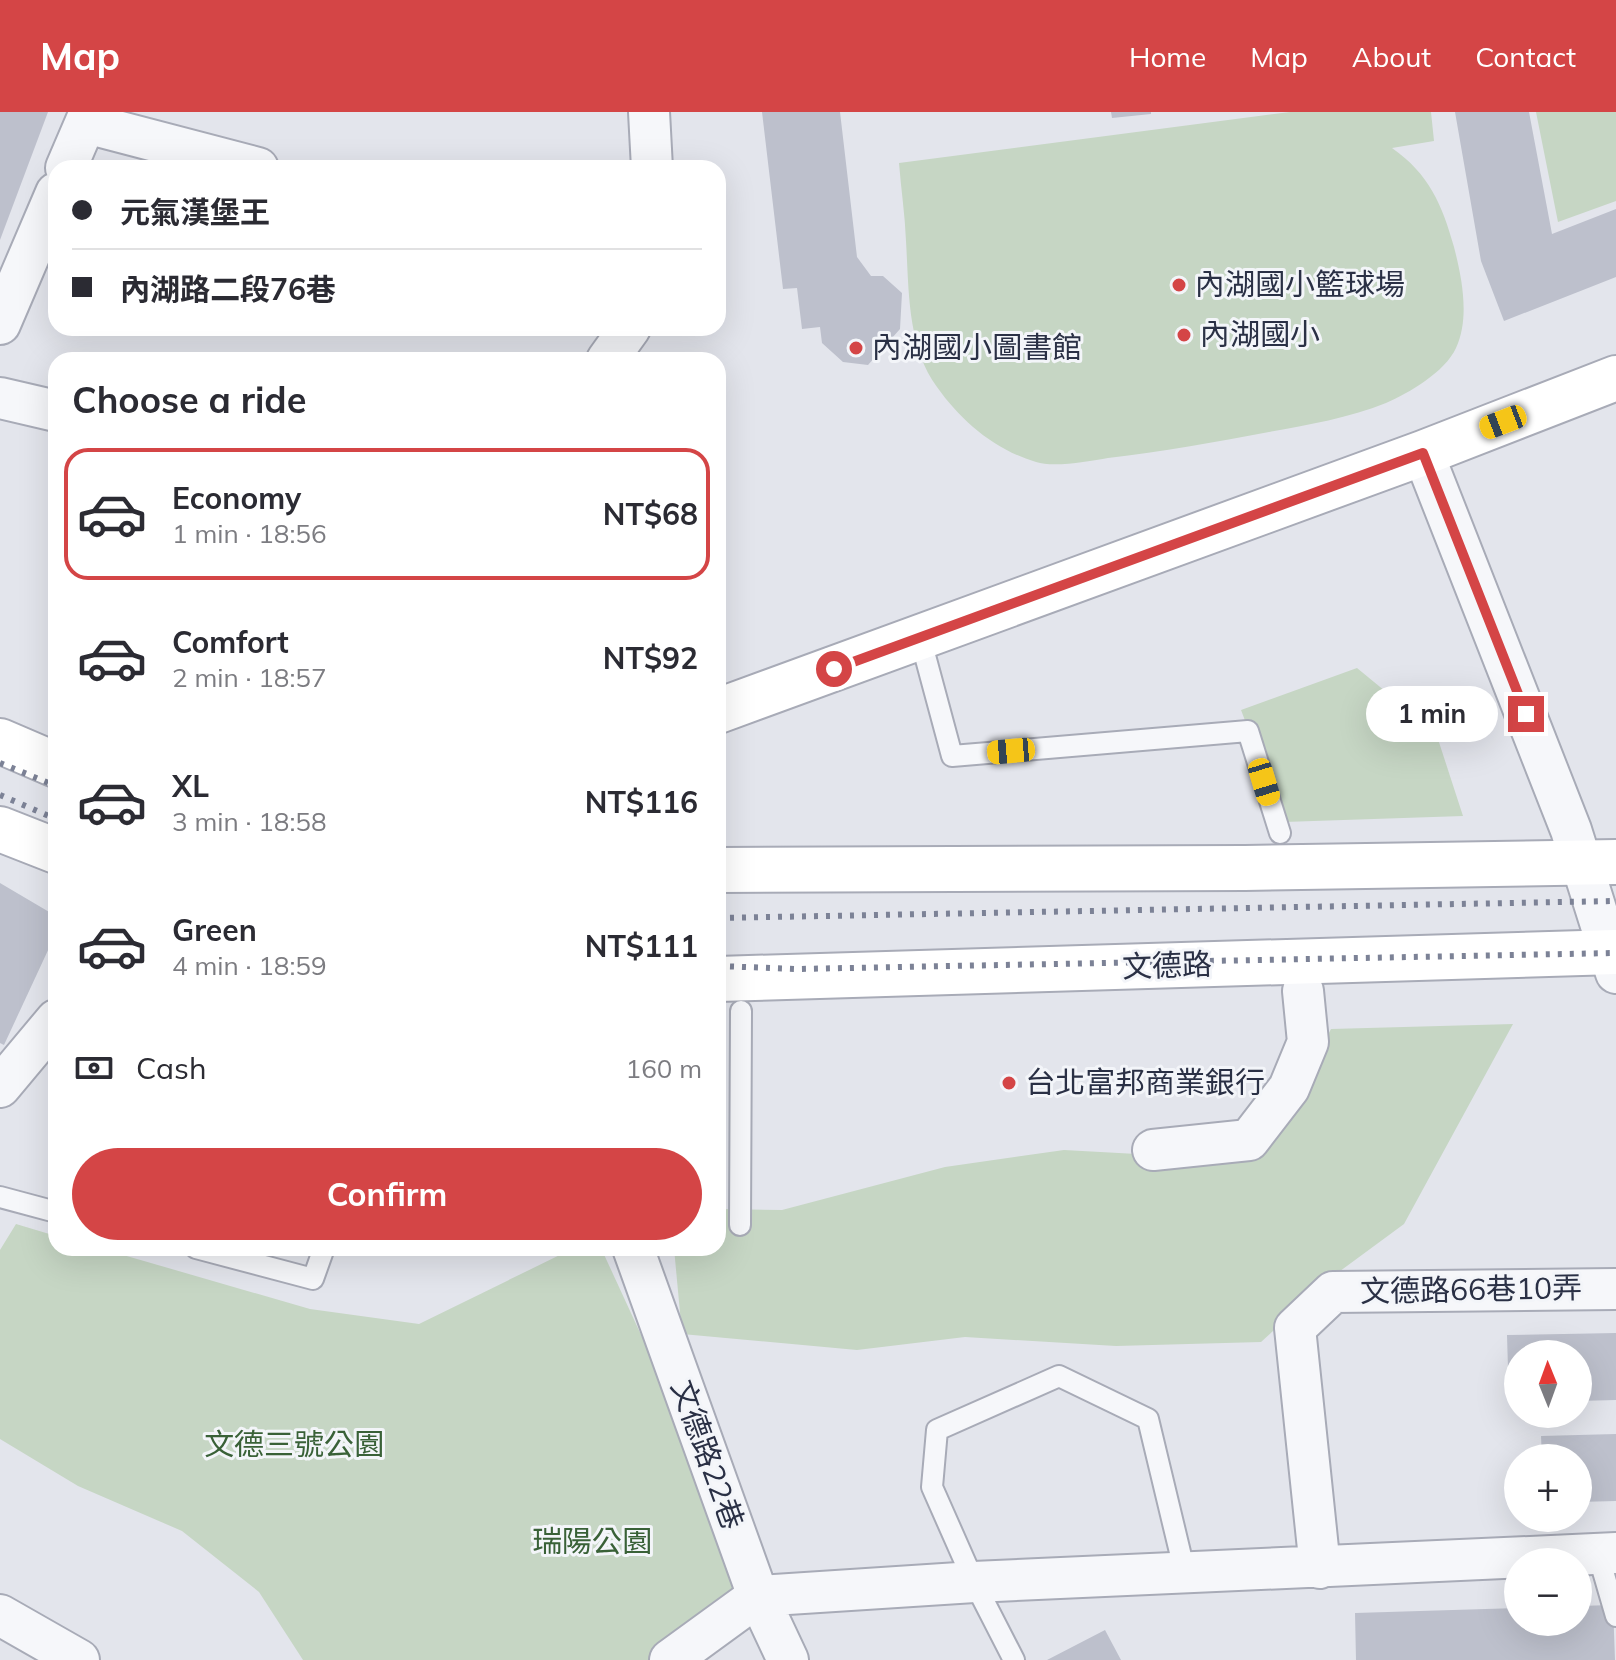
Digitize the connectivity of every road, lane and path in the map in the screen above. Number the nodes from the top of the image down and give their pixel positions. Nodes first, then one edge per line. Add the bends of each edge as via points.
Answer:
1 (649, 112) edge
2 (88, 118) edge
3 (70, 160) edge
4 (231, 160) edge
5 (652, 160) edge
6 (48, 212) edge
7 (0, 324) edge
8 (1616, 378) edge
9 (0, 398) edge
10 (48, 409) edge
11 (1423, 453) junction
12 (920, 637) junction
13 (726, 708) edge
14 (0, 741) edge
15 (48, 762) edge
16 (0, 829) edge
17 (1280, 833) dead end
18 (48, 848) edge
19 (1600, 863) edge
20 (726, 870) edge
21 (1613, 959) edge
22 (1303, 991) dead end
23 (730, 995) edge
24 (48, 1030) edge
25 (0, 1087) edge
26 (1153, 1150) dead end
27 (0, 1197) edge
28 (48, 1210) edge
29 (740, 1225) dead end
30 (226, 1256) edge
31 (321, 1256) edge
32 (636, 1256) edge
33 (1616, 1289) edge
34 (1607, 1554) edge
35 (1320, 1568) junction
36 (1185, 1573) junction
37 (974, 1582) junction
38 (758, 1596) junction
39 (0, 1615) edge
40 (1616, 1616) edge
41 (79, 1660) edge
42 (670, 1660) edge
43 (788, 1660) edge
44 (1014, 1660) edge

1 - 5 street
2 - 3 street
2 - 4 street
6 - 7 street
8 - 11 main road
9 - 10 street
11 - 12 main road
11 - 19 street
12 - 13 main road
12 - 17 lane via 952,756 1248,731
14 - 15 main road
16 - 18 main road
19 - 20 main road
19 - 21 street
21 - 23 main road, 文德路
22 - 26 street via 1308,1042 1289,1088 1249,1140
23 - 29 lane
24 - 25 street
27 - 28 lane
30 - 31 lane via 313,1279
32 - 38 street, 文德路22巷
33 - 35 street, 文德路66巷10弄 via 1333,1292 1295,1328
34 - 35 street
34 - 40 lane
35 - 36 street
36 - 37 street
36 - 37 lane via 1148,1419 1059,1376 937,1430 932,1487
37 - 38 street
37 - 44 lane
38 - 42 street
38 - 43 street, 文德路22巷
39 - 41 street

